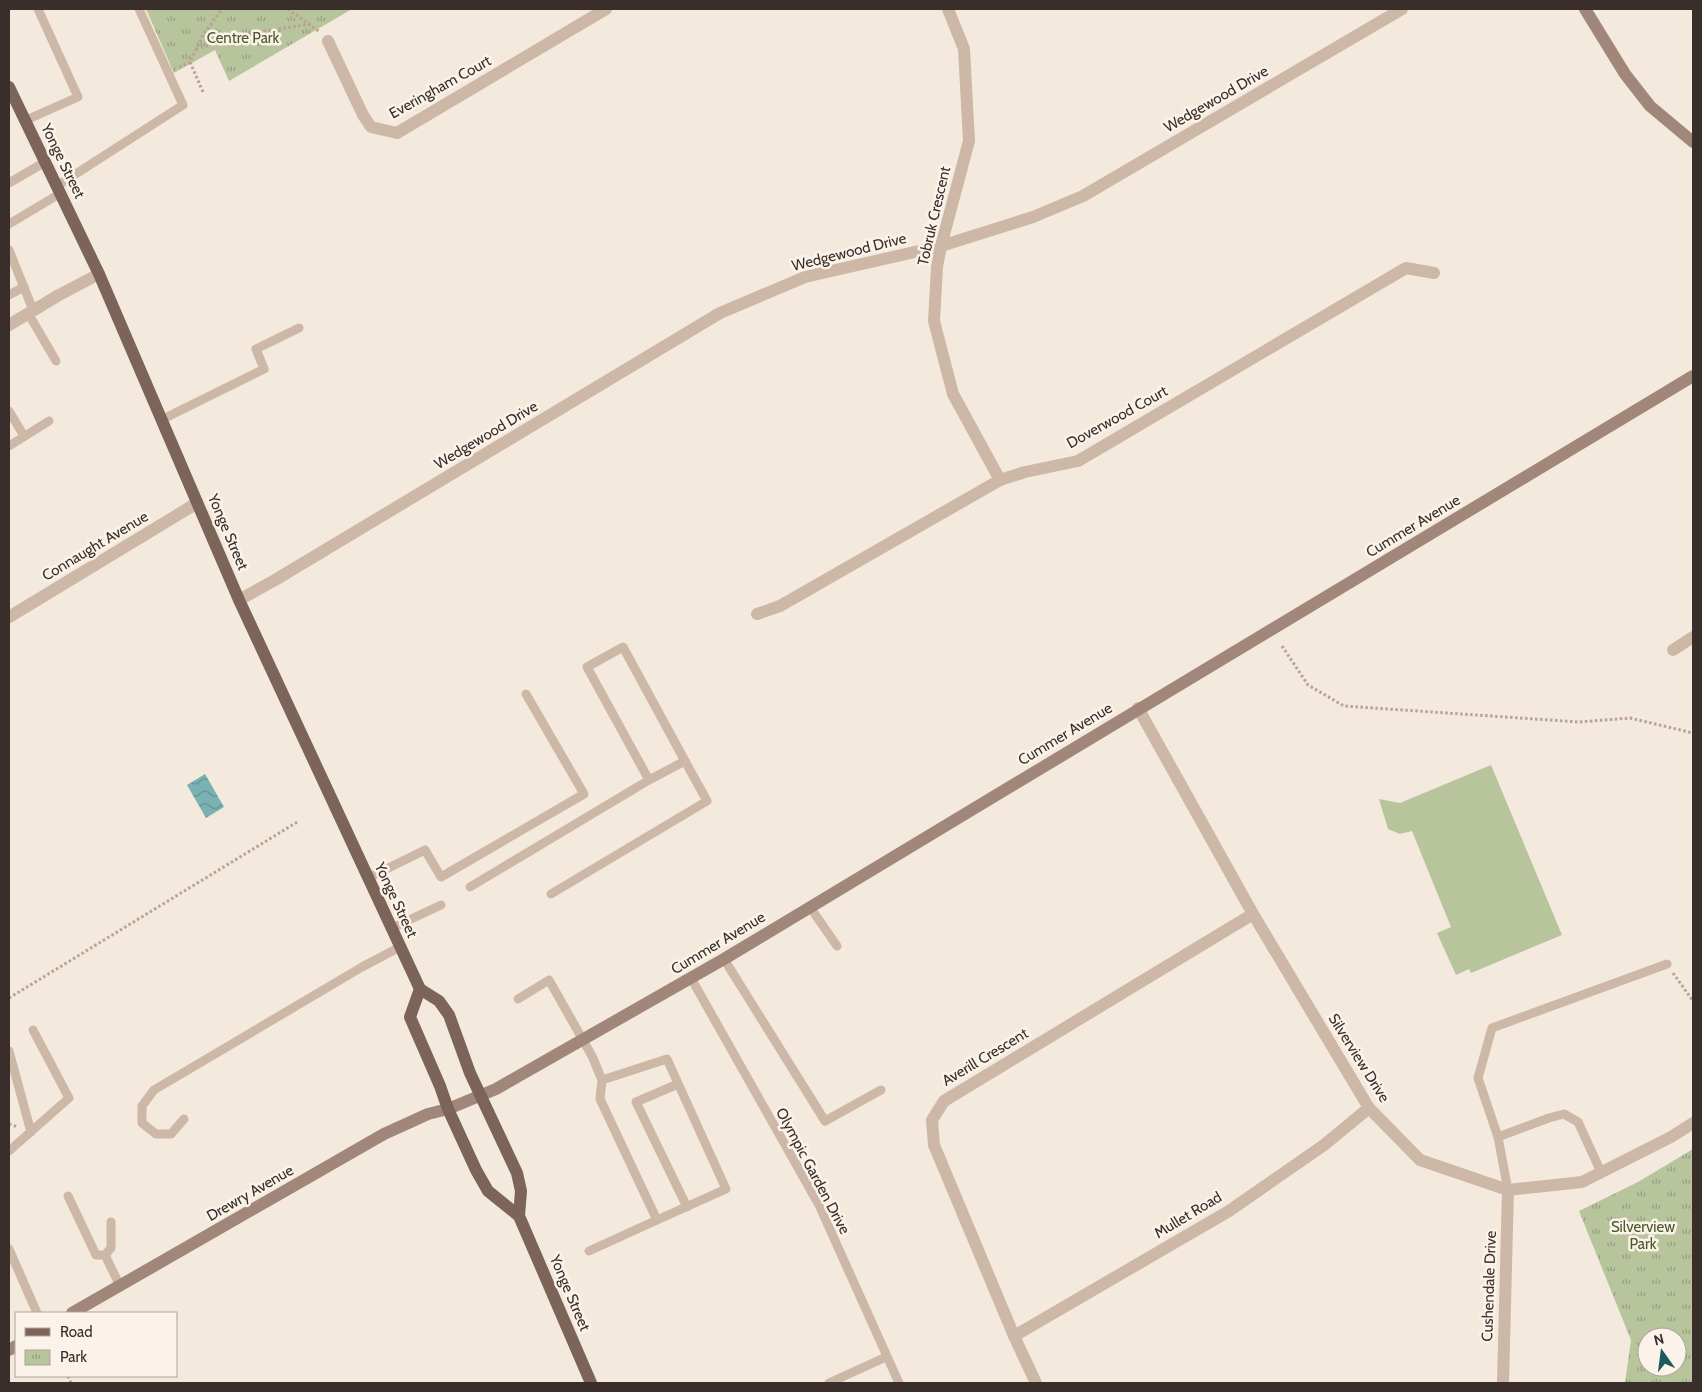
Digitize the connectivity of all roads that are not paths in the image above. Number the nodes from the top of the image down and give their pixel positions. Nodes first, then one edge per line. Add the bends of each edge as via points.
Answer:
1 (38, 9) edge
2 (139, 9) edge
3 (606, 9) edge
4 (948, 9) edge
5 (1402, 9) edge
6 (1585, 9) edge
7 (328, 41) road end
8 (9, 87) edge
9 (24, 121) junction
10 (1693, 142) edge
11 (45, 162) junction
12 (9, 184) edge
13 (59, 190) junction
14 (9, 224) edge
15 (941, 246) junction
16 (9, 250) edge
17 (1434, 273) dead end
18 (99, 274) junction
19 (24, 287) junction
20 (9, 295) edge
21 (31, 312) junction
22 (9, 325) edge
23 (299, 328) dead end
24 (56, 361) dead end
25 (1693, 376) edge
26 (9, 411) edge
27 (161, 420) junction
28 (49, 421) dead end
29 (24, 436) junction
30 (9, 446) edge
31 (1000, 480) junction
32 (198, 503) junction
33 (239, 600) junction
34 (757, 614) dead end
35 (9, 617) edge
36 (1693, 637) edge
37 (1673, 650) dead end
38 (526, 694) dead end
39 (1138, 708) junction
40 (685, 761) junction
41 (649, 780) junction
42 (368, 878) junction
43 (470, 887) dead end
44 (551, 894) dead end
45 (441, 905) dead end
46 (810, 907) junction
47 (1253, 914) junction
48 (392, 928) junction
49 (838, 946) dead end
50 (400, 947) junction
51 (724, 959) junction
52 (1667, 964) road end
53 (691, 978) junction
54 (420, 989) junction
55 (518, 999) dead end
56 (33, 1030) dead end
57 (583, 1039) junction
58 (9, 1050) edge
59 (602, 1080) junction
60 (678, 1084) junction
61 (881, 1090) dead end
62 (481, 1095) junction
63 (1369, 1108) junction
64 (448, 1109) junction
65 (184, 1119) dead end
66 (1693, 1123) edge
67 (30, 1132) junction
68 (1498, 1136) junction
69 (9, 1151) edge
70 (1601, 1172) junction
71 (1508, 1190) junction
72 (68, 1196) dead end
73 (687, 1207) junction
74 (519, 1216) junction
75 (657, 1220) junction
76 (112, 1222) dead end
77 (9, 1249) edge
78 (589, 1251) dead end
79 (105, 1256) junction
80 (120, 1286) junction
81 (37, 1312) edge
82 (74, 1312) edge
83 (1014, 1336) junction
84 (886, 1357) junction
85 (591, 1383) edge
86 (829, 1383) edge
87 (899, 1383) edge
88 (1036, 1383) edge
89 (1503, 1383) edge

1 - 9 lane via 78,97
2 - 13 lane via 183,105
3 - 7 street, Everingham Court via 397,133 371,127
4 - 15 street, Tobruk Crescent via 964,49 969,141
5 - 15 street, Wedgewood Drive via 1083,196 1033,217
6 - 10 street via 1625,74 1650,106
8 - 9 main road, Yonge Street
9 - 11 main road, Yonge Street
11 - 12 lane
11 - 13 main road, Yonge Street
13 - 14 lane
13 - 18 main road, Yonge Street
15 - 31 street, Tobruk Crescent via 934,322 952,394
15 - 33 street, Wedgewood Drive via 805,277 720,314
16 - 19 lane
17 - 31 street, Doverwood Court via 1406,268 1078,461
18 - 21 street
18 - 27 main road, Yonge Street
19 - 20 lane
19 - 21 lane
21 - 22 street
21 - 24 lane
23 - 27 lane via 256,349 264,369
25 - 39 street, Cummer Avenue
26 - 29 lane
27 - 32 main road, Yonge Street
28 - 29 lane
29 - 30 lane
31 - 34 street, Doverwood Court via 780,606
32 - 33 main road, Yonge Street
32 - 35 street, Connaught Avenue
33 - 42 main road, Yonge Street
36 - 37 street
38 - 42 lane via 584,794 441,877 424,850
39 - 46 street, Cummer Avenue
39 - 47 street, Silverview Drive
40 - 41 lane
40 - 41 lane via 623,648 587,667
40 - 44 lane via 707,801
41 - 43 lane
42 - 48 main road, Yonge Street
45 - 48 lane
46 - 49 lane
46 - 51 street, Cummer Avenue
47 - 63 street, Silverview Drive
47 - 83 street, Averill Crescent via 944,1101 932,1120 934,1145
48 - 50 main road, Yonge Street
50 - 54 main road, Yonge Street
50 - 65 lane via 154,1090 142,1106 142,1123 156,1134 171,1134
51 - 53 street, Cummer Avenue
51 - 61 lane via 825,1121
52 - 68 lane via 1492,1028 1478,1078
53 - 57 street, Cummer Avenue
53 - 84 lane, Olympic Garden Drive via 819,1205
54 - 62 main road, Yonge Street via 439,1001 449,1015
54 - 64 main road, Yonge Street via 410,1017
55 - 57 lane via 549,980
56 - 67 lane via 69,1098
57 - 59 lane
57 - 62 street, Cummer Avenue
58 - 67 lane
59 - 60 lane via 666,1059
59 - 75 lane via 600,1099
60 - 73 lane via 726,1189
60 - 73 lane via 636,1102
62 - 64 street, Cummer Avenue
62 - 74 main road, Yonge Street via 517,1173 521,1191
63 - 71 street, Silverview Drive via 1420,1160
63 - 83 street, Mullet Road via 1324,1145 1229,1211
64 - 74 main road, Yonge Street via 488,1191
64 - 80 street, Drewry Avenue via 428,1114 384,1134
66 - 70 street, Silverview Drive
67 - 69 lane
68 - 70 lane via 1564,1114 1578,1122
68 - 71 lane
70 - 71 street, Silverview Drive via 1582,1182
71 - 89 street, Cushendale Drive
72 - 79 lane via 96,1255
73 - 75 lane
74 - 85 main road, Yonge Street
75 - 78 lane
76 - 79 lane via 111,1248
77 - 81 lane
79 - 80 lane
80 - 82 street, Drewry Avenue
83 - 88 street, Averill Crescent
84 - 86 lane
84 - 87 lane, Olympic Garden Drive

